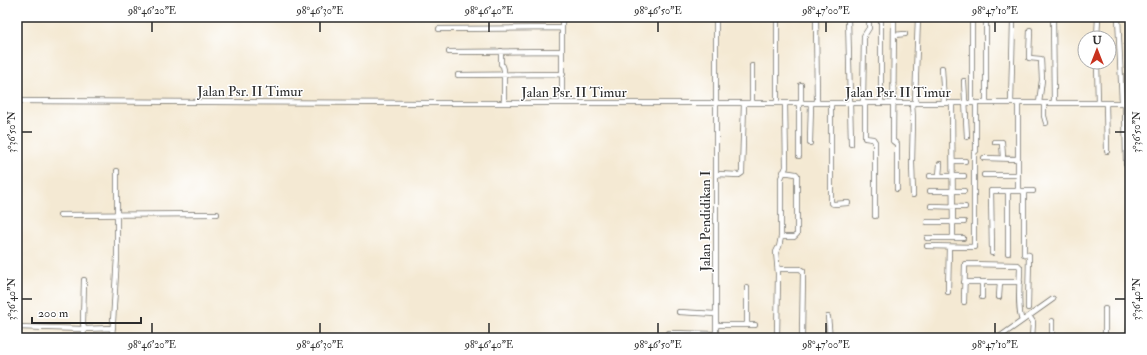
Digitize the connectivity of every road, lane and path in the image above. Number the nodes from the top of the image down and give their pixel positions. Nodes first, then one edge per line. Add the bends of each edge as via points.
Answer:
1 (562, 17) edge
2 (716, 17) edge
3 (777, 17) edge
4 (816, 17) edge
5 (848, 17) edge
6 (869, 17) edge
7 (882, 17) edge
8 (894, 17) edge
9 (918, 17) edge
10 (986, 17) edge
11 (1015, 17) edge
12 (1053, 17) edge
13 (1098, 17) edge
14 (1118, 17) edge
15 (972, 23) dead end
16 (562, 28) junction
17 (439, 29) dead end
18 (1030, 30) dead end
19 (1097, 30) edge
20 (904, 34) dead end
21 (894, 35) junction
22 (501, 51) junction
23 (562, 51) junction
24 (449, 52) dead end
25 (752, 66) dead end
26 (942, 68) dead end
27 (1097, 70) edge
28 (563, 74) junction
29 (458, 75) dead end
30 (504, 75) junction
31 (964, 81) dead end
32 (801, 85) dead end
33 (17, 101) edge
34 (562, 102) junction
35 (965, 102) junction
36 (504, 103) junction
37 (716, 103) junction
38 (744, 103) junction
39 (752, 103) junction
40 (777, 103) junction
41 (785, 103) junction
42 (800, 103) junction
43 (811, 103) junction
44 (818, 103) junction
45 (831, 103) junction
46 (849, 103) junction
47 (864, 103) junction
48 (881, 103) junction
49 (893, 103) junction
50 (913, 103) junction
51 (944, 103) junction
52 (952, 103) junction
53 (974, 103) junction
54 (986, 103) junction
55 (1011, 103) junction
56 (1018, 103) junction
57 (1041, 103) junction
58 (1054, 103) junction
59 (1098, 103) junction
60 (1106, 103) junction
61 (1126, 103) edge
62 (1046, 123) dead end
63 (966, 137) dead end
64 (995, 142) dead end
65 (810, 143) dead end
66 (851, 144) dead end
67 (1107, 151) dead end
68 (799, 156) dead end
69 (984, 158) dead end
70 (1003, 158) junction
71 (1018, 158) junction
72 (953, 161) junction
73 (964, 161) dead end
74 (940, 164) dead end
75 (1126, 164) dead end
76 (117, 172) dead end
77 (783, 172) junction
78 (717, 174) junction
79 (984, 175) dead end
80 (1018, 175) junction
81 (930, 176) dead end
82 (940, 176) junction
83 (953, 176) junction
84 (964, 176) dead end
85 (897, 189) dead end
86 (930, 191) dead end
87 (953, 191) junction
88 (964, 191) dead end
89 (1008, 191) junction
90 (1018, 191) junction
91 (1024, 191) junction
92 (1033, 191) dead end
93 (914, 196) dead end
94 (848, 203) dead end
95 (931, 206) dead end
96 (953, 206) junction
97 (965, 206) dead end
98 (117, 214) junction
99 (217, 214) dead end
100 (60, 215) dead end
101 (875, 216) dead end
102 (927, 222) dead end
103 (953, 222) junction
104 (964, 222) dead end
105 (781, 237) junction
106 (927, 238) dead end
107 (953, 238) junction
108 (963, 238) dead end
109 (927, 246) dead end
110 (949, 246) junction
111 (992, 253) dead end
112 (1008, 253) dead end
113 (778, 268) junction
114 (84, 280) dead end
115 (964, 282) junction
116 (982, 282) junction
117 (1000, 282) junction
118 (1020, 282) junction
119 (747, 288) dead end
120 (948, 292) dead end
121 (982, 297) dead end
122 (1000, 297) dead end
123 (1053, 299) dead end
124 (964, 302) dead end
125 (1028, 308) dead end
126 (1106, 309) dead end
127 (679, 312) dead end
128 (716, 314) junction
129 (828, 317) dead end
130 (1031, 318) junction
131 (1130, 318) edge
132 (1022, 320) junction
133 (1052, 321) dead end
134 (747, 325) junction
135 (755, 325) dead end
136 (716, 326) junction
137 (17, 327) edge
138 (113, 328) junction
139 (84, 329) junction
140 (668, 333) dead end
141 (716, 336) edge
142 (83, 338) edge
143 (112, 338) edge
144 (777, 338) edge
145 (802, 338) edge
146 (830, 338) edge
147 (998, 338) edge
148 (1032, 338) edge
149 (1052, 338) edge
150 (1105, 338) edge
151 (1128, 338) edge

1 - 16 street
2 - 37 street, Jalan Pendidikan I
3 - 40 street
4 - 44 street
5 - 46 street
6 - 47 street via 869,28 864,36
7 - 48 street
8 - 21 street
9 - 50 street
10 - 54 street
11 - 55 street via 1012,21
12 - 58 street
13 - 19 street
14 - 61 street
15 - 53 street
16 - 17 street
16 - 23 street
18 - 57 street via 1029,58 1041,59
20 - 21 street
21 - 49 street
22 - 23 street
22 - 24 street
22 - 30 street
23 - 28 street
25 - 39 street
26 - 51 street
27 - 59 street
28 - 30 street
28 - 34 street
29 - 30 street
30 - 36 street
31 - 35 street
32 - 42 street
33 - 36 street, Jalan Psr. II Timur
34 - 36 street, Jalan Psr. II Timur
34 - 37 street, Jalan Psr. II Timur
35 - 52 street, Jalan Psr. II Timur
35 - 53 street, Jalan Psr. II Timur
35 - 63 street
37 - 38 street, Jalan Psr. II Timur
37 - 78 street, Jalan Pendidikan I
38 - 39 street, Jalan Psr. II Timur
38 - 78 street via 742,173
39 - 40 street, Jalan Psr. II Timur
40 - 41 street, Jalan Psr. II Timur
41 - 42 street, Jalan Psr. II Timur
41 - 77 street via 786,167
42 - 43 street, Jalan Psr. II Timur
42 - 68 street
43 - 44 street, Jalan Psr. II Timur
43 - 65 street
44 - 45 street, Jalan Psr. II Timur
45 - 46 street, Jalan Psr. II Timur
45 - 94 street via 831,203
46 - 47 street, Jalan Psr. II Timur
46 - 66 street
47 - 48 street, Jalan Psr. II Timur
47 - 101 street via 865,138 874,139 875,142
48 - 49 street, Jalan Psr. II Timur
49 - 50 street, Jalan Psr. II Timur
49 - 85 street via 893,141 897,144
50 - 51 street, Jalan Psr. II Timur
50 - 93 street
51 - 52 street, Jalan Psr. II Timur
52 - 72 street
53 - 54 street, Jalan Psr. II Timur
53 - 110 street via 974,247
54 - 55 street, Jalan Psr. II Timur
55 - 56 street, Jalan Psr. II Timur
56 - 57 street, Jalan Psr. II Timur
56 - 71 street
57 - 58 street, Jalan Psr. II Timur
57 - 62 street
58 - 59 street, Jalan Psr. II Timur
59 - 60 street, Jalan Psr. II Timur
60 - 61 street, Jalan Psr. II Timur
60 - 67 street
61 - 75 street
64 - 70 street via 1002,142
69 - 70 street
70 - 71 street
71 - 80 street
72 - 73 street
72 - 83 street
74 - 82 street
76 - 98 street
77 - 105 street
77 - 105 street via 797,175 797,234 794,237
78 - 128 street, Jalan Pendidikan I
79 - 80 street
80 - 90 street
81 - 82 street
82 - 83 street
83 - 84 street
83 - 87 street
86 - 87 street
87 - 88 street
87 - 96 street
89 - 90 street
89 - 111 street via 991,191
89 - 112 street
90 - 91 street
91 - 92 street
91 - 125 street via 1024,254 1029,255
95 - 96 street
96 - 97 street
96 - 103 street
98 - 99 street
98 - 100 street
98 - 138 street
102 - 103 street
103 - 104 street
103 - 107 street
105 - 113 street via 776,252
106 - 107 street
107 - 108 street
109 - 110 street
110 - 120 street
113 - 144 street
113 - 145 street via 803,270
114 - 139 street
115 - 116 street
115 - 118 street via 966,264 1018,265
115 - 124 street
116 - 117 street
116 - 121 street
117 - 118 street
117 - 122 street
118 - 132 street
119 - 134 street
123 - 130 street
126 - 150 street
127 - 128 street
128 - 136 street, Jalan Pendidikan I
129 - 146 street
130 - 132 street
130 - 148 street
131 - 151 street
132 - 147 street
133 - 149 street
134 - 135 street
134 - 136 street
136 - 141 street, Jalan Pendidikan I
137 - 139 street
138 - 139 street
138 - 143 street
139 - 142 street
140 - 141 street

